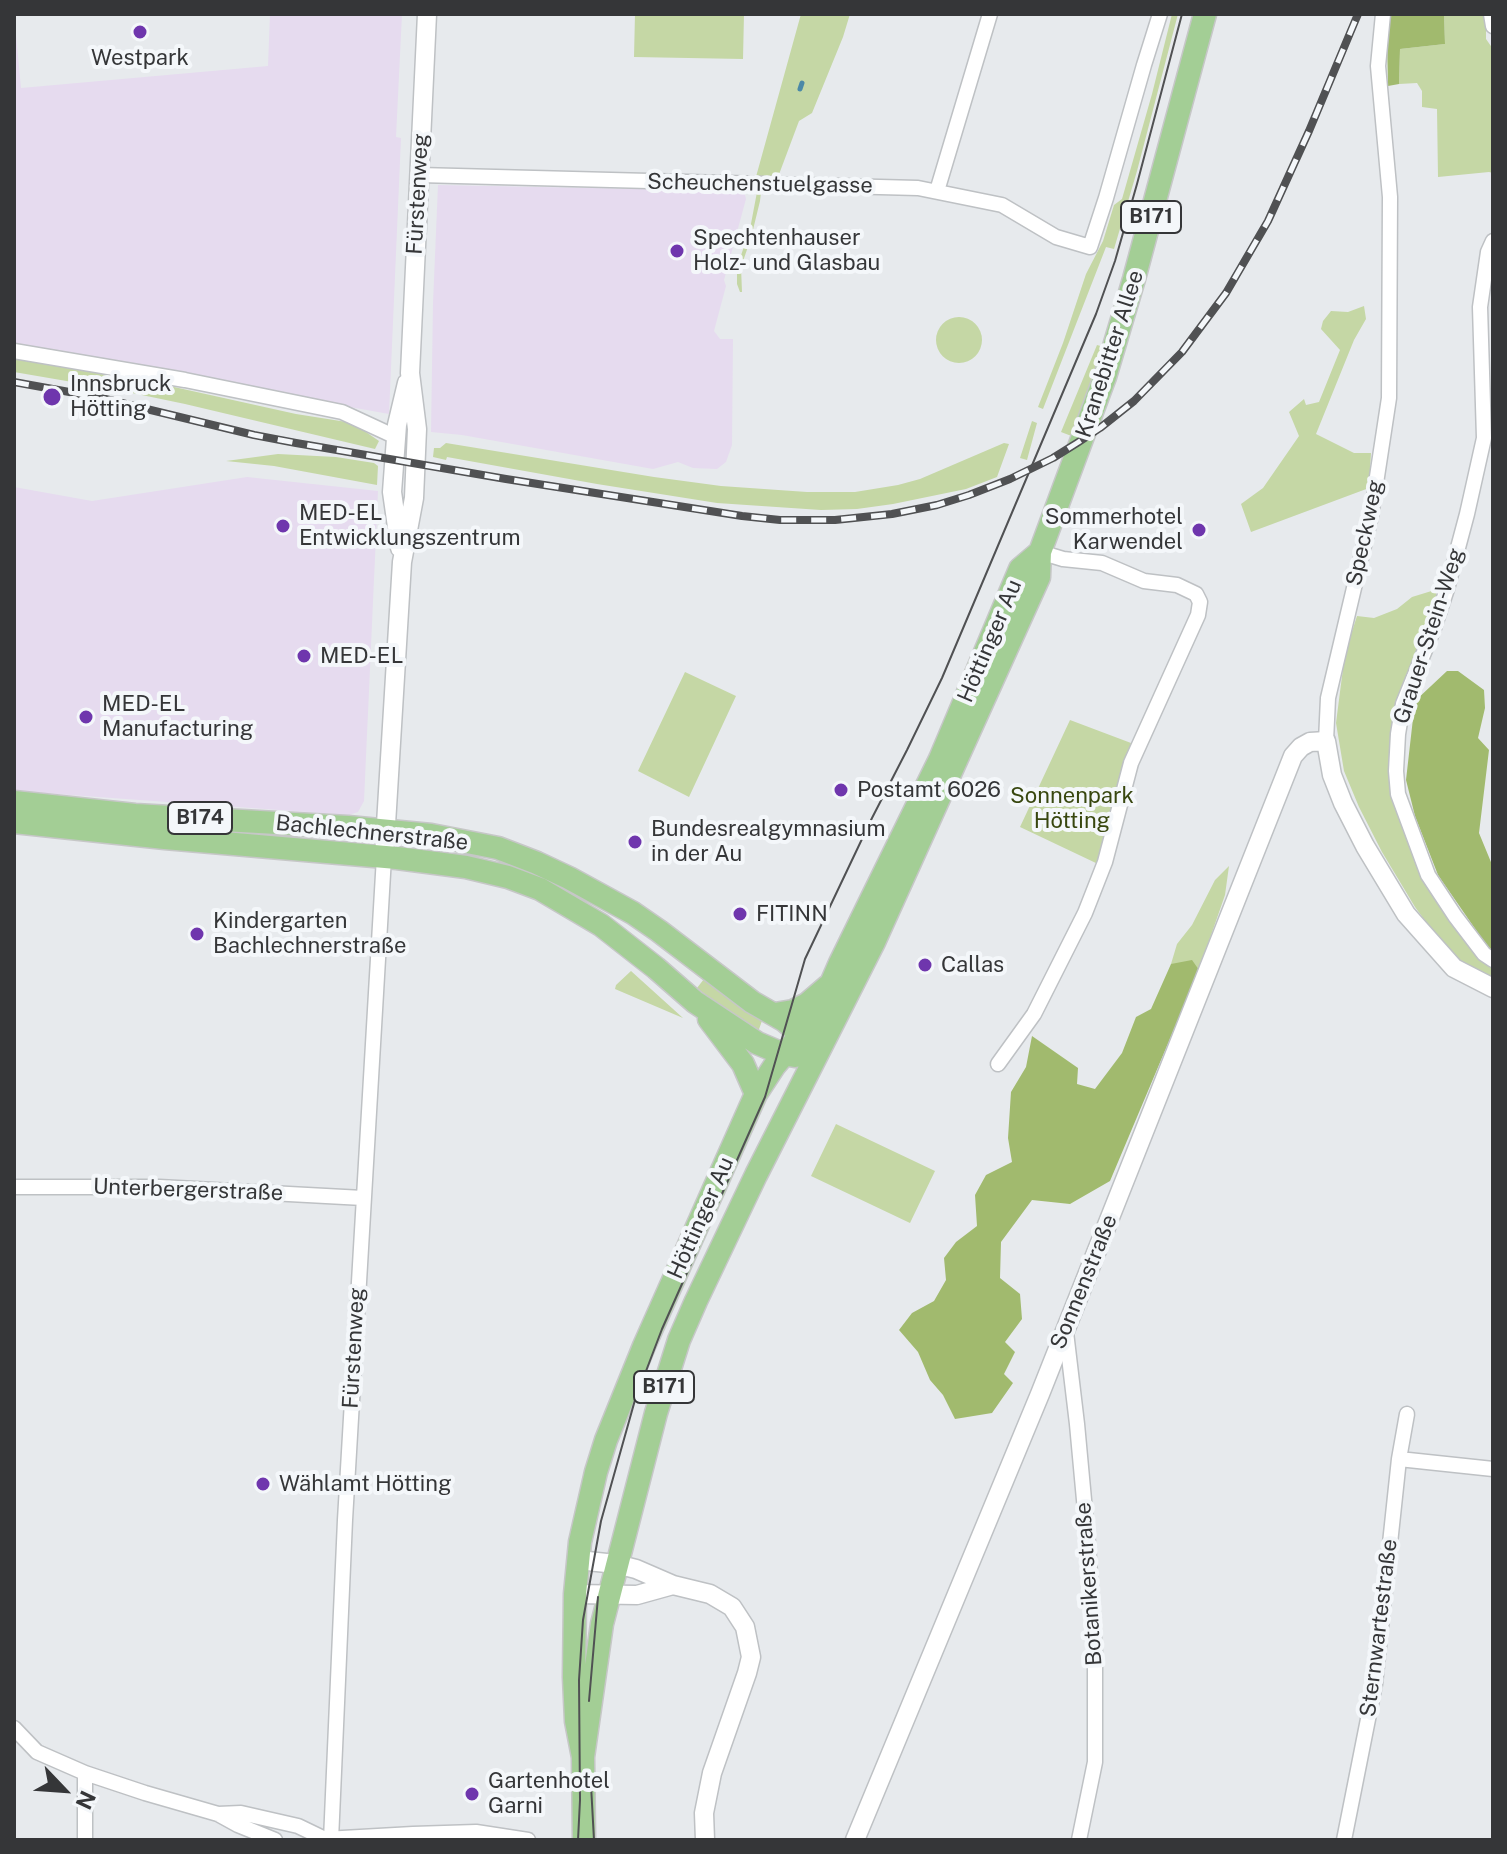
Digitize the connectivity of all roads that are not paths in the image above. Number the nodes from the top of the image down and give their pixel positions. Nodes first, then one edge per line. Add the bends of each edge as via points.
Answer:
1 (427, 14) edge
2 (990, 14) edge
3 (1160, 14) edge
4 (1205, 14) edge
5 (1383, 14) edge
6 (1491, 14) edge
7 (1493, 26) edge
8 (419, 175) junction
9 (937, 191) junction
10 (1493, 241) edge
11 (14, 351) edge
12 (410, 373) junction
13 (396, 437) junction
14 (1040, 552) junction
15 (402, 562) junction
16 (1326, 741) junction
17 (14, 802) edge
18 (14, 822) edge
19 (386, 831) junction
20 (384, 857) junction
21 (1493, 960) edge
22 (831, 982) junction
23 (1493, 988) edge
24 (695, 1002) junction
25 (775, 1014) junction
26 (783, 1054) junction
27 (805, 1054) junction
28 (998, 1064) dead end
29 (756, 1094) junction
30 (14, 1187) edge
31 (363, 1198) junction
32 (1066, 1328) junction
33 (1407, 1414) dead end
34 (1399, 1459) junction
35 (1493, 1469) edge
36 (578, 1560) junction
37 (616, 1564) junction
38 (673, 1585) junction
39 (575, 1594) junction
40 (609, 1595) junction
41 (14, 1728) edge
42 (583, 1757) junction
43 (85, 1773) junction
44 (218, 1814) junction
45 (328, 1839) edge
46 (85, 1840) edge
47 (275, 1840) edge
48 (528, 1840) edge
49 (584, 1840) edge
50 (705, 1840) edge
51 (855, 1840) edge
52 (1079, 1840) edge
53 (1344, 1840) edge

1 - 8 street, Fürstenweg
2 - 9 street
3 - 9 street, Scheuchenstuelgasse via 1090,247 1056,237 1002,205
4 - 14 main road, Kranebitter Allee / B171 via 1105,377
5 - 16 street, Speckweg via 1378,66 1390,197 1389,398 1371,516 1328,698
6 - 7 street
8 - 9 street, Scheuchenstuelgasse
8 - 12 street, Fürstenweg
10 - 21 street, Grauer-Stein-Weg via 1480,307 1484,438 1447,589 1403,704 1396,758 1398,794 1428,875
11 - 13 street via 342,412
12 - 13 street, Fürstenweg
12 - 15 street, Fürstenweg via 417,443
13 - 15 street, Fürstenweg via 392,492
14 - 22 main road, Höttinger Au / B171 via 1020,569 940,759
14 - 27 main road, Höttinger Au / B171 via 1039,577 874,942 829,1034
14 - 28 street via 1177,585 1196,594 1200,602 1131,763 1105,862 1085,913 1034,1014
15 - 19 street, Fürstenweg
16 - 23 street, Speckweg via 1343,803 1406,914 1454,968
16 - 32 street, Sonnenstraße via 1310,742 1293,756
17 - 19 main road, Bachlechnerstraße / B174
18 - 20 main road, Bachlechnerstraße / B174
19 - 20 street, Fürstenweg
19 - 25 main road, Bachlechnerstraße / B174 via 498,848 537,863 633,913
20 - 24 main road, Bachlechnerstraße / B174 via 466,867 540,889 601,925
20 - 31 street, Fürstenweg
22 - 25 main road via 807,1004
22 - 27 main road, Höttinger Au / B171
24 - 26 main road, Bachlechnerstraße / B174 via 763,1047
24 - 29 main road via 743,1064
25 - 27 main road, Bachlechnerstraße / B174
26 - 27 main road, Bachlechnerstraße / B174
26 - 29 main road, Höttinger Au / B171
27 - 37 main road, Höttinger Au / B171 via 679,1340
29 - 36 main road, Höttinger Au / B171 via 617,1410 596,1472
30 - 31 street, Unterbergerstraße via 159,1187
31 - 45 street, Fürstenweg
32 - 51 street, Sonnenstraße
32 - 52 street, Botanikerstraße via 1095,1654 1095,1762
33 - 34 street, Sternwartestraße
34 - 35 street
34 - 53 street, Sternwartestraße via 1375,1684
36 - 37 street
36 - 39 main road, Höttinger Au / B171
37 - 38 street
37 - 40 main road, Höttinger Au / B171
38 - 40 street via 637,1595
38 - 50 street via 710,1594 732,1607 750,1648 747,1673 709,1788
39 - 40 street
39 - 42 main road, Höttinger Au / B171 via 576,1721
40 - 42 main road, Höttinger Au / B171
41 - 43 street via 37,1752
42 - 49 main road, Höttinger Au / B171
43 - 44 street
43 - 46 street
44 - 45 street via 284,1822
44 - 47 street
45 - 48 street via 476,1832

